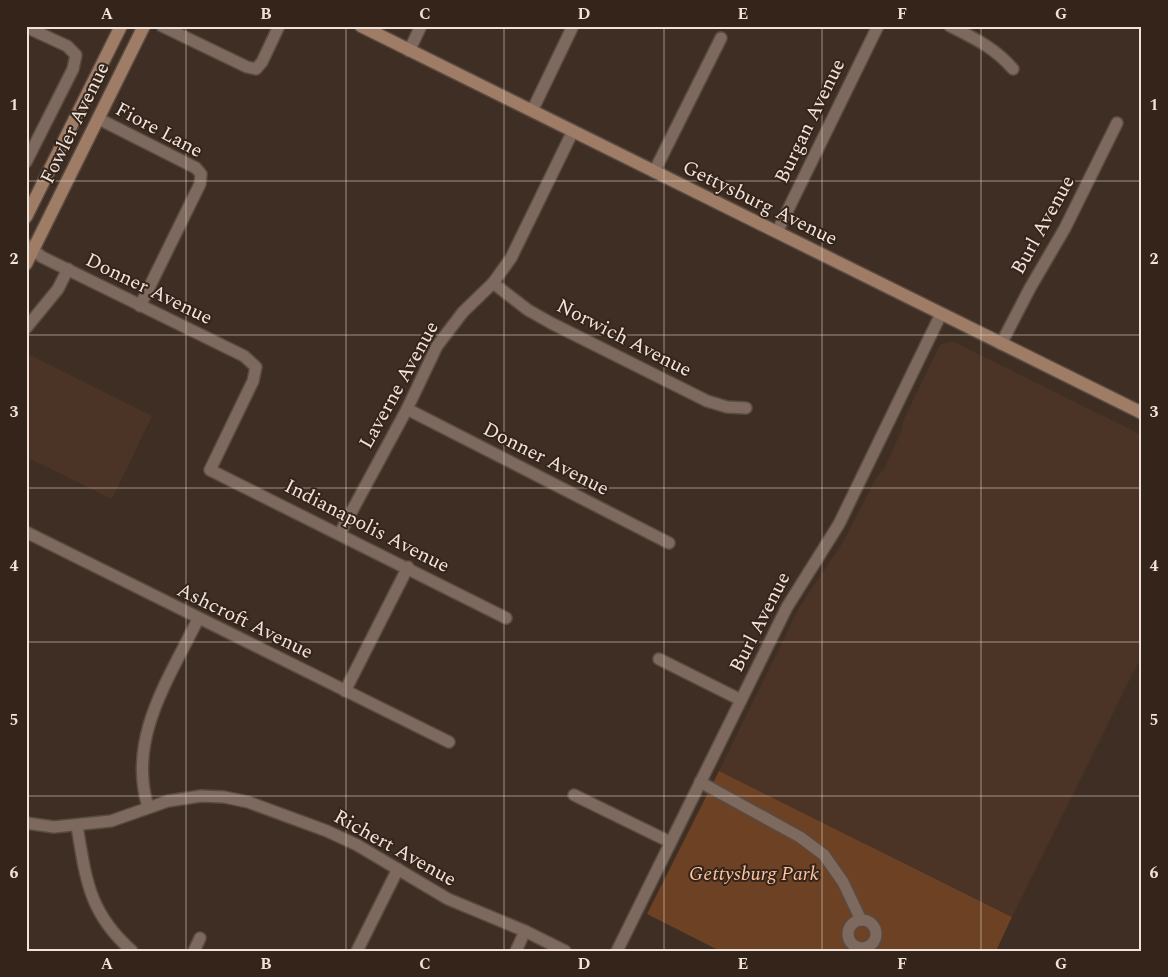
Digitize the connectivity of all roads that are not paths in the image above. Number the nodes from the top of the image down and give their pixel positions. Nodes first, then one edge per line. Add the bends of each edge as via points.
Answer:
1 (120, 26) edge
2 (144, 26) edge
3 (162, 26) edge
4 (279, 26) edge
5 (361, 26) edge
6 (421, 26) edge
7 (572, 26) edge
8 (878, 26) edge
9 (950, 26) edge
10 (26, 27) edge
11 (721, 38) dead end
12 (409, 51) junction
13 (1013, 69) dead end
14 (532, 111) junction
15 (99, 119) junction
16 (1117, 123) dead end
17 (573, 131) junction
18 (26, 162) edge
19 (654, 172) junction
20 (26, 217) edge
21 (776, 232) junction
22 (30, 247) edge
23 (26, 264) edge
24 (68, 269) junction
25 (493, 283) junction
26 (140, 306) junction
27 (941, 314) junction
28 (26, 328) edge
29 (1001, 344) junction
30 (746, 408) dead end
31 (407, 409) junction
32 (1142, 413) edge
33 (210, 470) joint
34 (26, 532) edge
35 (340, 533) junction
36 (669, 543) dead end
37 (408, 567) junction
38 (506, 618) dead end
39 (198, 619) junction
40 (659, 659) dead end
41 (345, 692) junction
42 (741, 700) junction
43 (449, 742) dead end
44 (700, 782) junction
45 (574, 795) dead end
46 (148, 807) junction
47 (26, 823) edge
48 (77, 826) junction
49 (670, 842) junction
50 (398, 869) junction
51 (861, 920) dead end
52 (525, 931) junction
53 (200, 938) dead end
54 (132, 951) edge
55 (194, 951) edge
56 (357, 951) edge
57 (516, 951) edge
58 (565, 951) edge
59 (617, 951) edge

1 - 20 street, Fowler Avenue
2 - 15 street, Fowler Avenue
3 - 4 street via 256,69
5 - 12 street, Gettysburg Avenue
6 - 12 street
7 - 14 street
8 - 21 street, Burgan Avenue
9 - 13 street via 987,45
10 - 18 street, Fowler Avenue via 67,46 76,55 73,69
11 - 19 street
12 - 14 street, Gettysburg Avenue
14 - 17 street, Gettysburg Avenue
15 - 22 street, Fowler Avenue
15 - 26 street, Fiore Lane via 196,168 201,174 200,184
16 - 29 street, Burl Avenue via 1065,228
17 - 19 street, Gettysburg Avenue
17 - 25 street, Laverne Avenue via 511,258
19 - 21 street, Gettysburg Avenue
21 - 27 street, Gettysburg Avenue
22 - 23 street, Fowler Avenue
22 - 24 street, Donner Avenue
24 - 26 street, Donner Avenue
24 - 28 street via 58,289
25 - 30 street, Norwich Avenue via 551,323 707,401
25 - 31 street, Laverne Avenue via 463,312 437,346
26 - 33 street, Donner Avenue via 244,356 256,367 253,380
27 - 29 street, Gettysburg Avenue
27 - 42 street, Burl Avenue via 839,524 794,592
29 - 32 street, Gettysburg Avenue
31 - 35 street, Laverne Avenue
31 - 36 street, Donner Avenue
33 - 35 street, Indianapolis Avenue
34 - 39 street, Ashcroft Avenue
35 - 37 street, Indianapolis Avenue
37 - 38 street, Indianapolis Avenue
37 - 41 street
39 - 41 street, Ashcroft Avenue
39 - 46 street via 150,717 144,739 142,778
40 - 42 street
41 - 43 street, Ashcroft Avenue
42 - 44 street, Burl Avenue
44 - 49 street, Burl Avenue
44 - 51 street via 800,837 824,855 843,882
45 - 49 street
46 - 48 street, Richert Avenue via 111,821
46 - 50 street, Richert Avenue via 201,796 248,802 326,831
47 - 48 street, Richert Avenue
48 - 54 street via 85,875 96,906 104,922
49 - 59 street, Burl Avenue
50 - 52 street, Richert Avenue via 448,899
50 - 56 street
52 - 57 street
52 - 58 street, Richert Avenue
53 - 55 street

